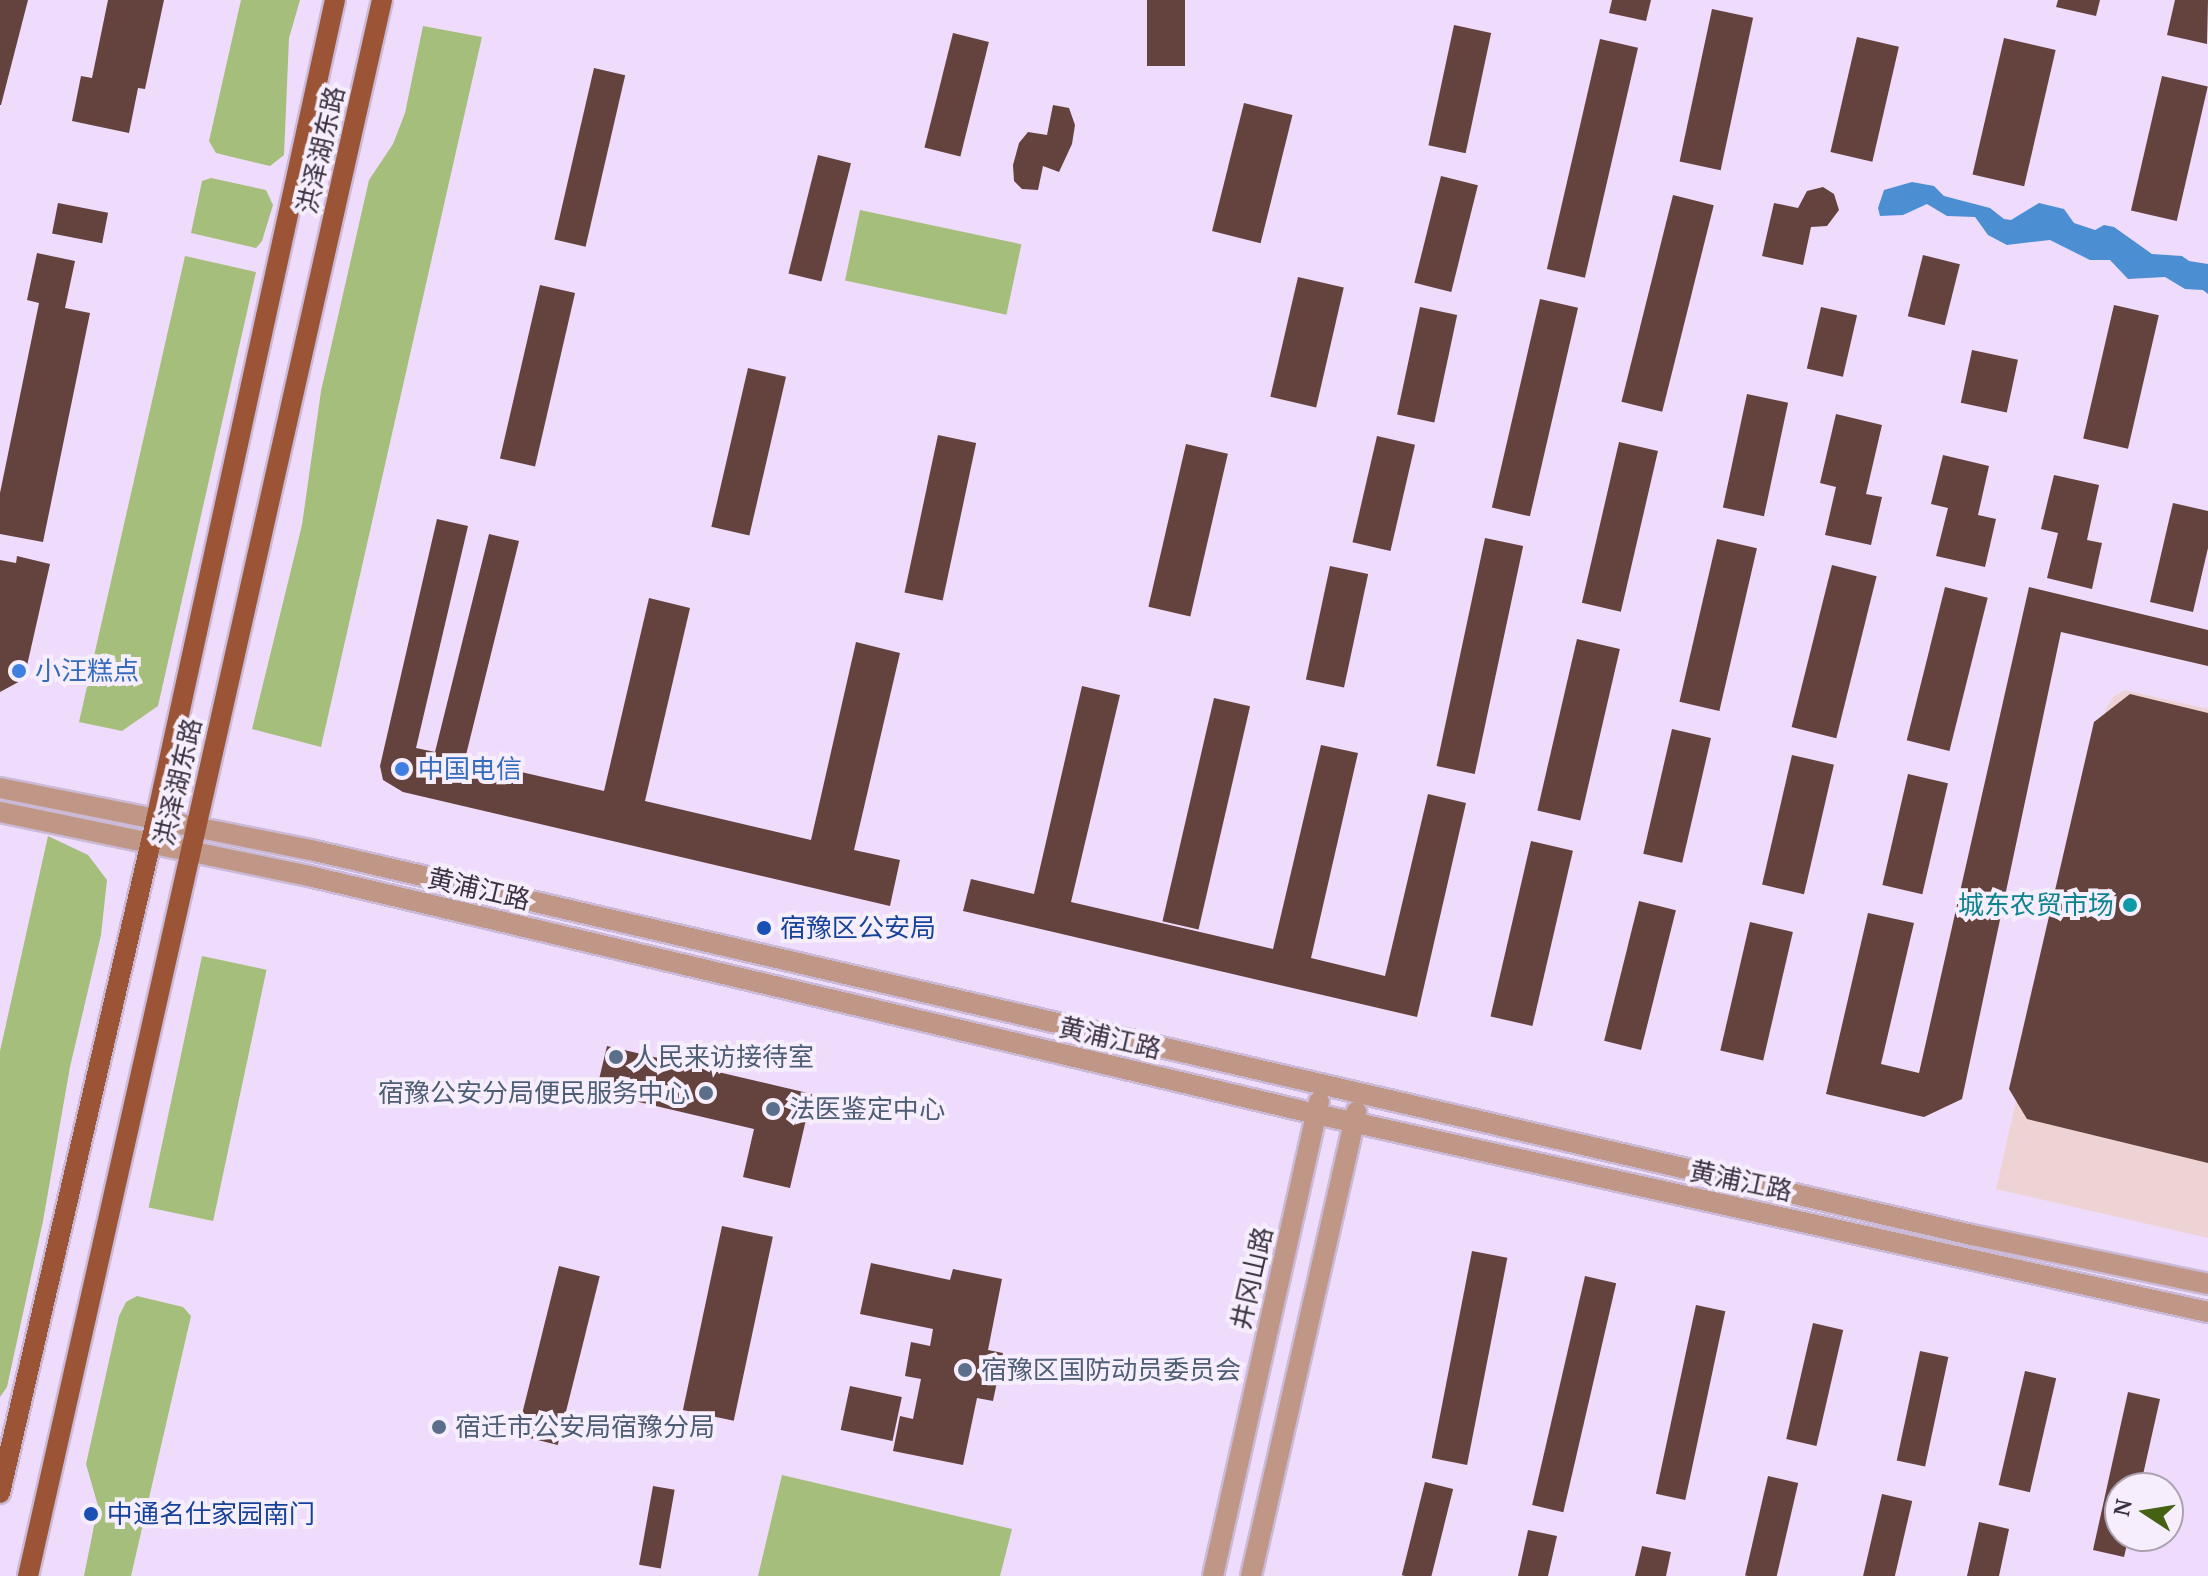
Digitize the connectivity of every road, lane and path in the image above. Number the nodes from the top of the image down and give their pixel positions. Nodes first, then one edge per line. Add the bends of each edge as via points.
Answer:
1 (335, 0) edge
2 (382, 0) edge
3 (0, 788) edge
4 (0, 812) edge
5 (156, 820) junction
6 (195, 827) junction
7 (150, 844) junction
8 (189, 851) junction
9 (1322, 1086) junction
10 (1360, 1094) junction
11 (1316, 1114) junction
12 (1354, 1122) junction
13 (2208, 1284) edge
14 (2208, 1312) edge
15 (0, 1493) edge
16 (28, 1576) edge
17 (1213, 1576) edge
18 (1251, 1576) edge

1 - 5 main road, 洪泽湖东路
2 - 6 main road, 洪泽湖东路
3 - 5 street, 黄浦江路
4 - 7 street, 黄浦江路
5 - 6 street, 黄浦江路
5 - 7 main road, 洪泽湖东路
6 - 8 main road, 洪泽湖东路
6 - 9 street, 黄浦江路
7 - 8 street, 黄浦江路
7 - 15 main road, 洪泽湖东路
8 - 11 street, 黄浦江路
8 - 16 main road, 洪泽湖东路
9 - 10 street, 黄浦江路
9 - 11 street, 井冈山路
10 - 12 street
10 - 13 street, 黄浦江路
11 - 12 street, 黄浦江路
11 - 17 street, 井冈山路
12 - 14 street, 黄浦江路
12 - 18 street

